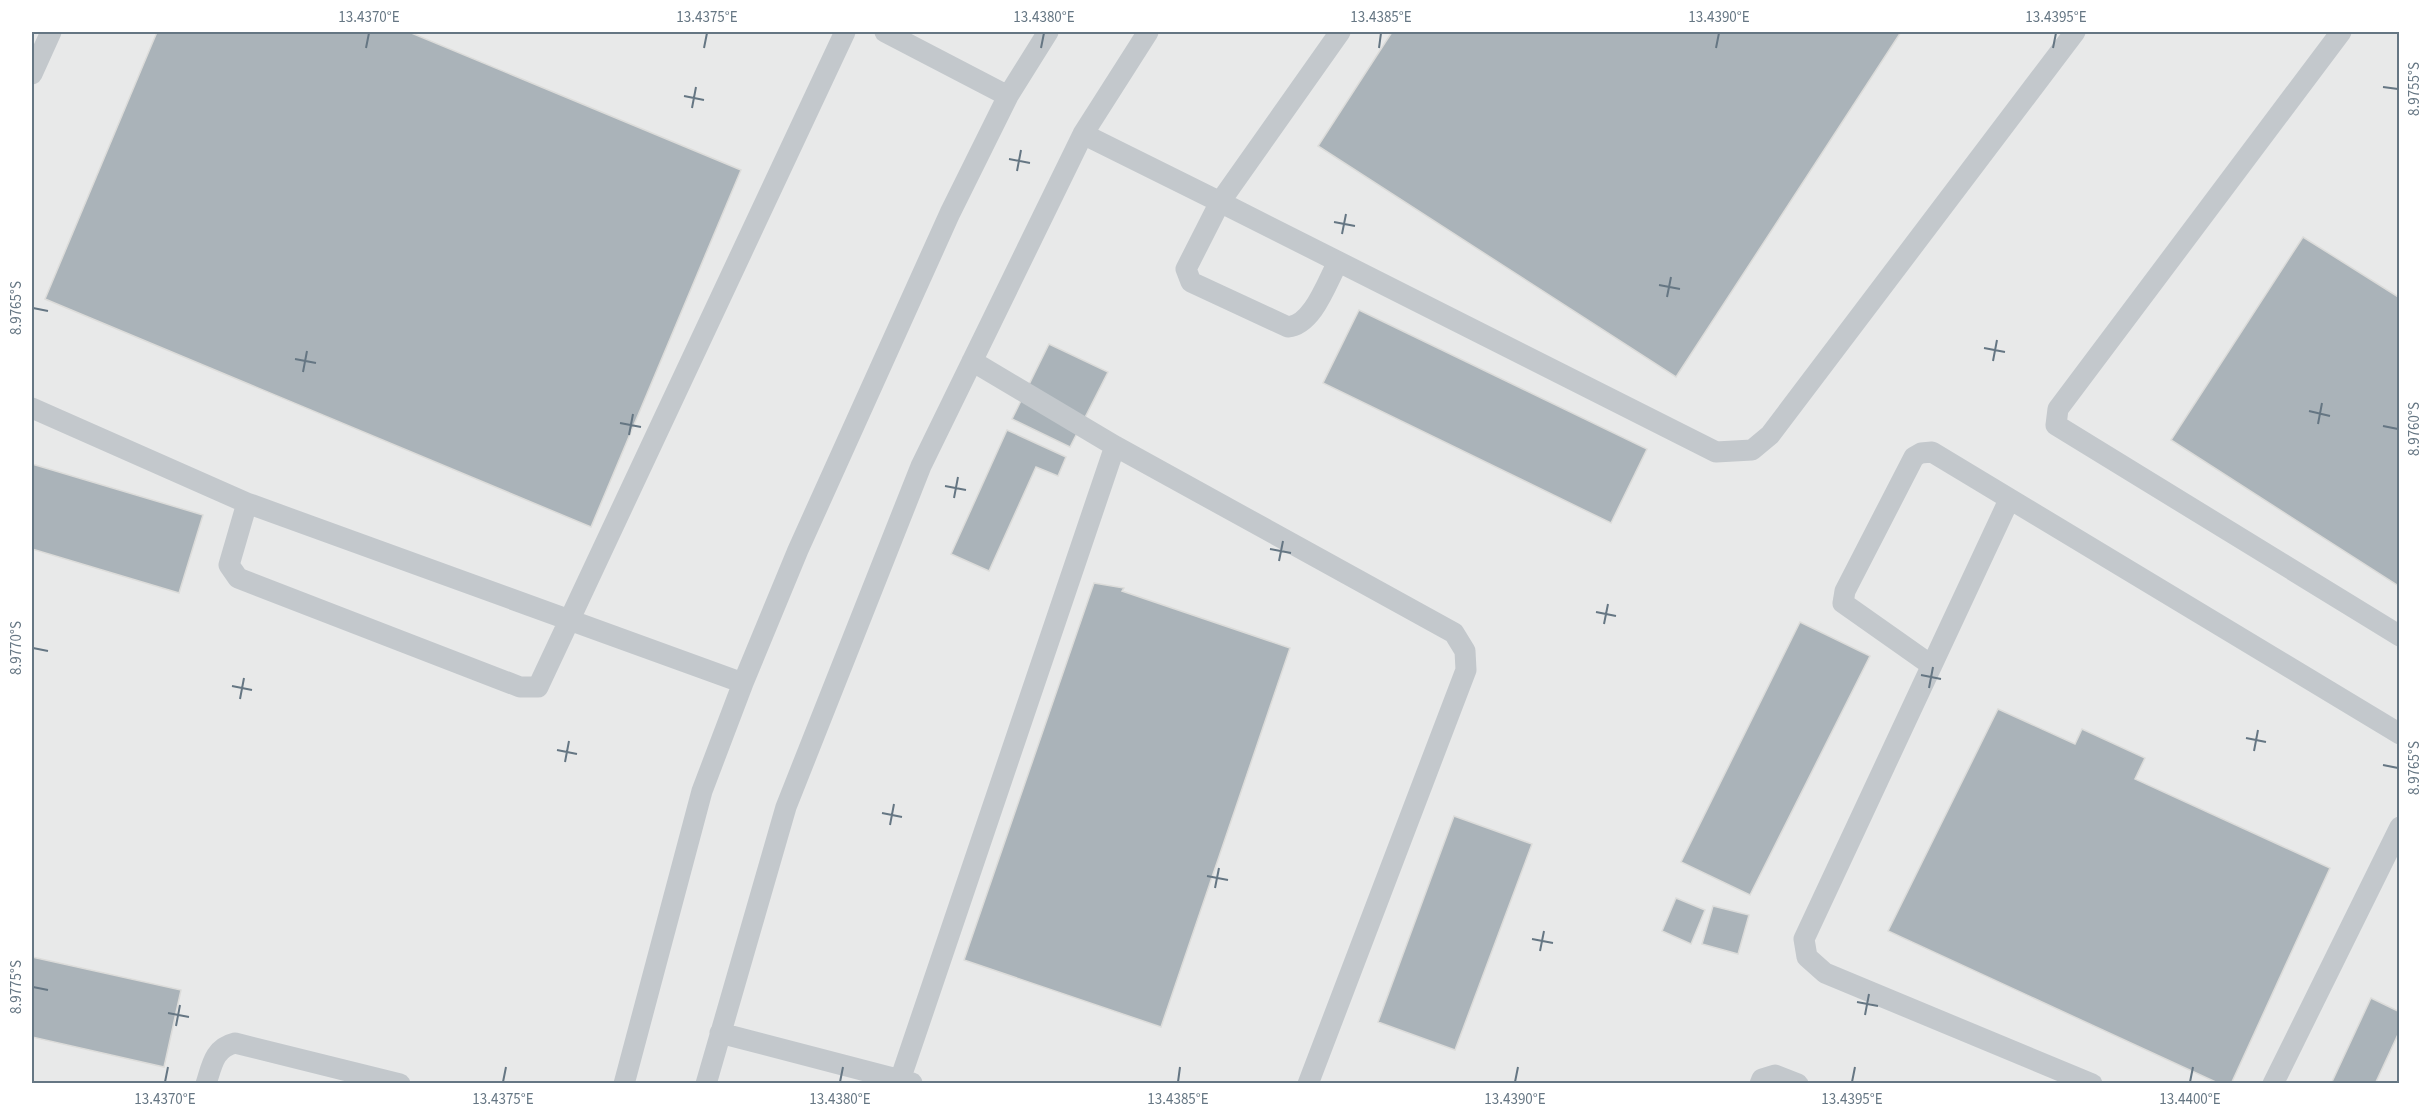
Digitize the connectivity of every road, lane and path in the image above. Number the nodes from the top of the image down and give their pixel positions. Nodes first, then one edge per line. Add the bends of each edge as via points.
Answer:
1 (51, 32) edge
2 (845, 32) edge
3 (885, 32) edge
4 (1048, 32) edge
5 (1148, 32) edge
6 (1340, 32) edge
7 (2074, 32) edge
8 (2341, 32) edge
9 (32, 74) edge
10 (1008, 96) junction
11 (1083, 134) junction
12 (1220, 202) junction
13 (1338, 262) junction
14 (972, 361) junction
15 (32, 408) edge
16 (1115, 446) junction
17 (2009, 500) junction
18 (247, 503) junction
19 (568, 621) junction
20 (2400, 636) edge
21 (1931, 665) junction
22 (743, 682) junction
23 (2400, 734) edge
24 (2400, 826) edge
25 (720, 1033) junction
26 (906, 1082) edge
27 (206, 1083) edge
28 (399, 1083) edge
29 (624, 1083) edge
30 (706, 1083) edge
31 (1308, 1083) edge
32 (1760, 1083) edge
33 (1798, 1083) edge
34 (2092, 1083) edge
35 (2273, 1083) edge

1 - 9 lane
2 - 19 lane
3 - 10 lane
4 - 10 lane
5 - 11 lane
6 - 12 lane
7 - 13 lane via 1770,435 1752,450 1716,452
8 - 20 lane via 2058,410 2056,425
10 - 22 lane via 940,235
11 - 12 lane
11 - 14 lane
12 - 13 lane
12 - 13 lane via 1186,269 1191,282 1288,327 1298,326 1306,319
14 - 16 lane
14 - 25 lane via 921,466 786,807
15 - 18 lane
16 - 26 lane
16 - 31 lane via 1454,633 1465,651 1466,670
17 - 21 lane
17 - 21 lane via 1932,452 1921,453 1914,457 1845,591 1843,603 1850,610
17 - 23 lane
18 - 19 lane
18 - 19 lane via 229,565 238,578 520,687 538,687
19 - 22 lane
21 - 34 lane via 1804,939 1807,957 1825,973
22 - 29 lane via 702,791
24 - 35 lane
25 - 26 lane
25 - 30 lane
27 - 28 lane via 214,1058 224,1046 235,1043
32 - 33 lane via 1775,1075

